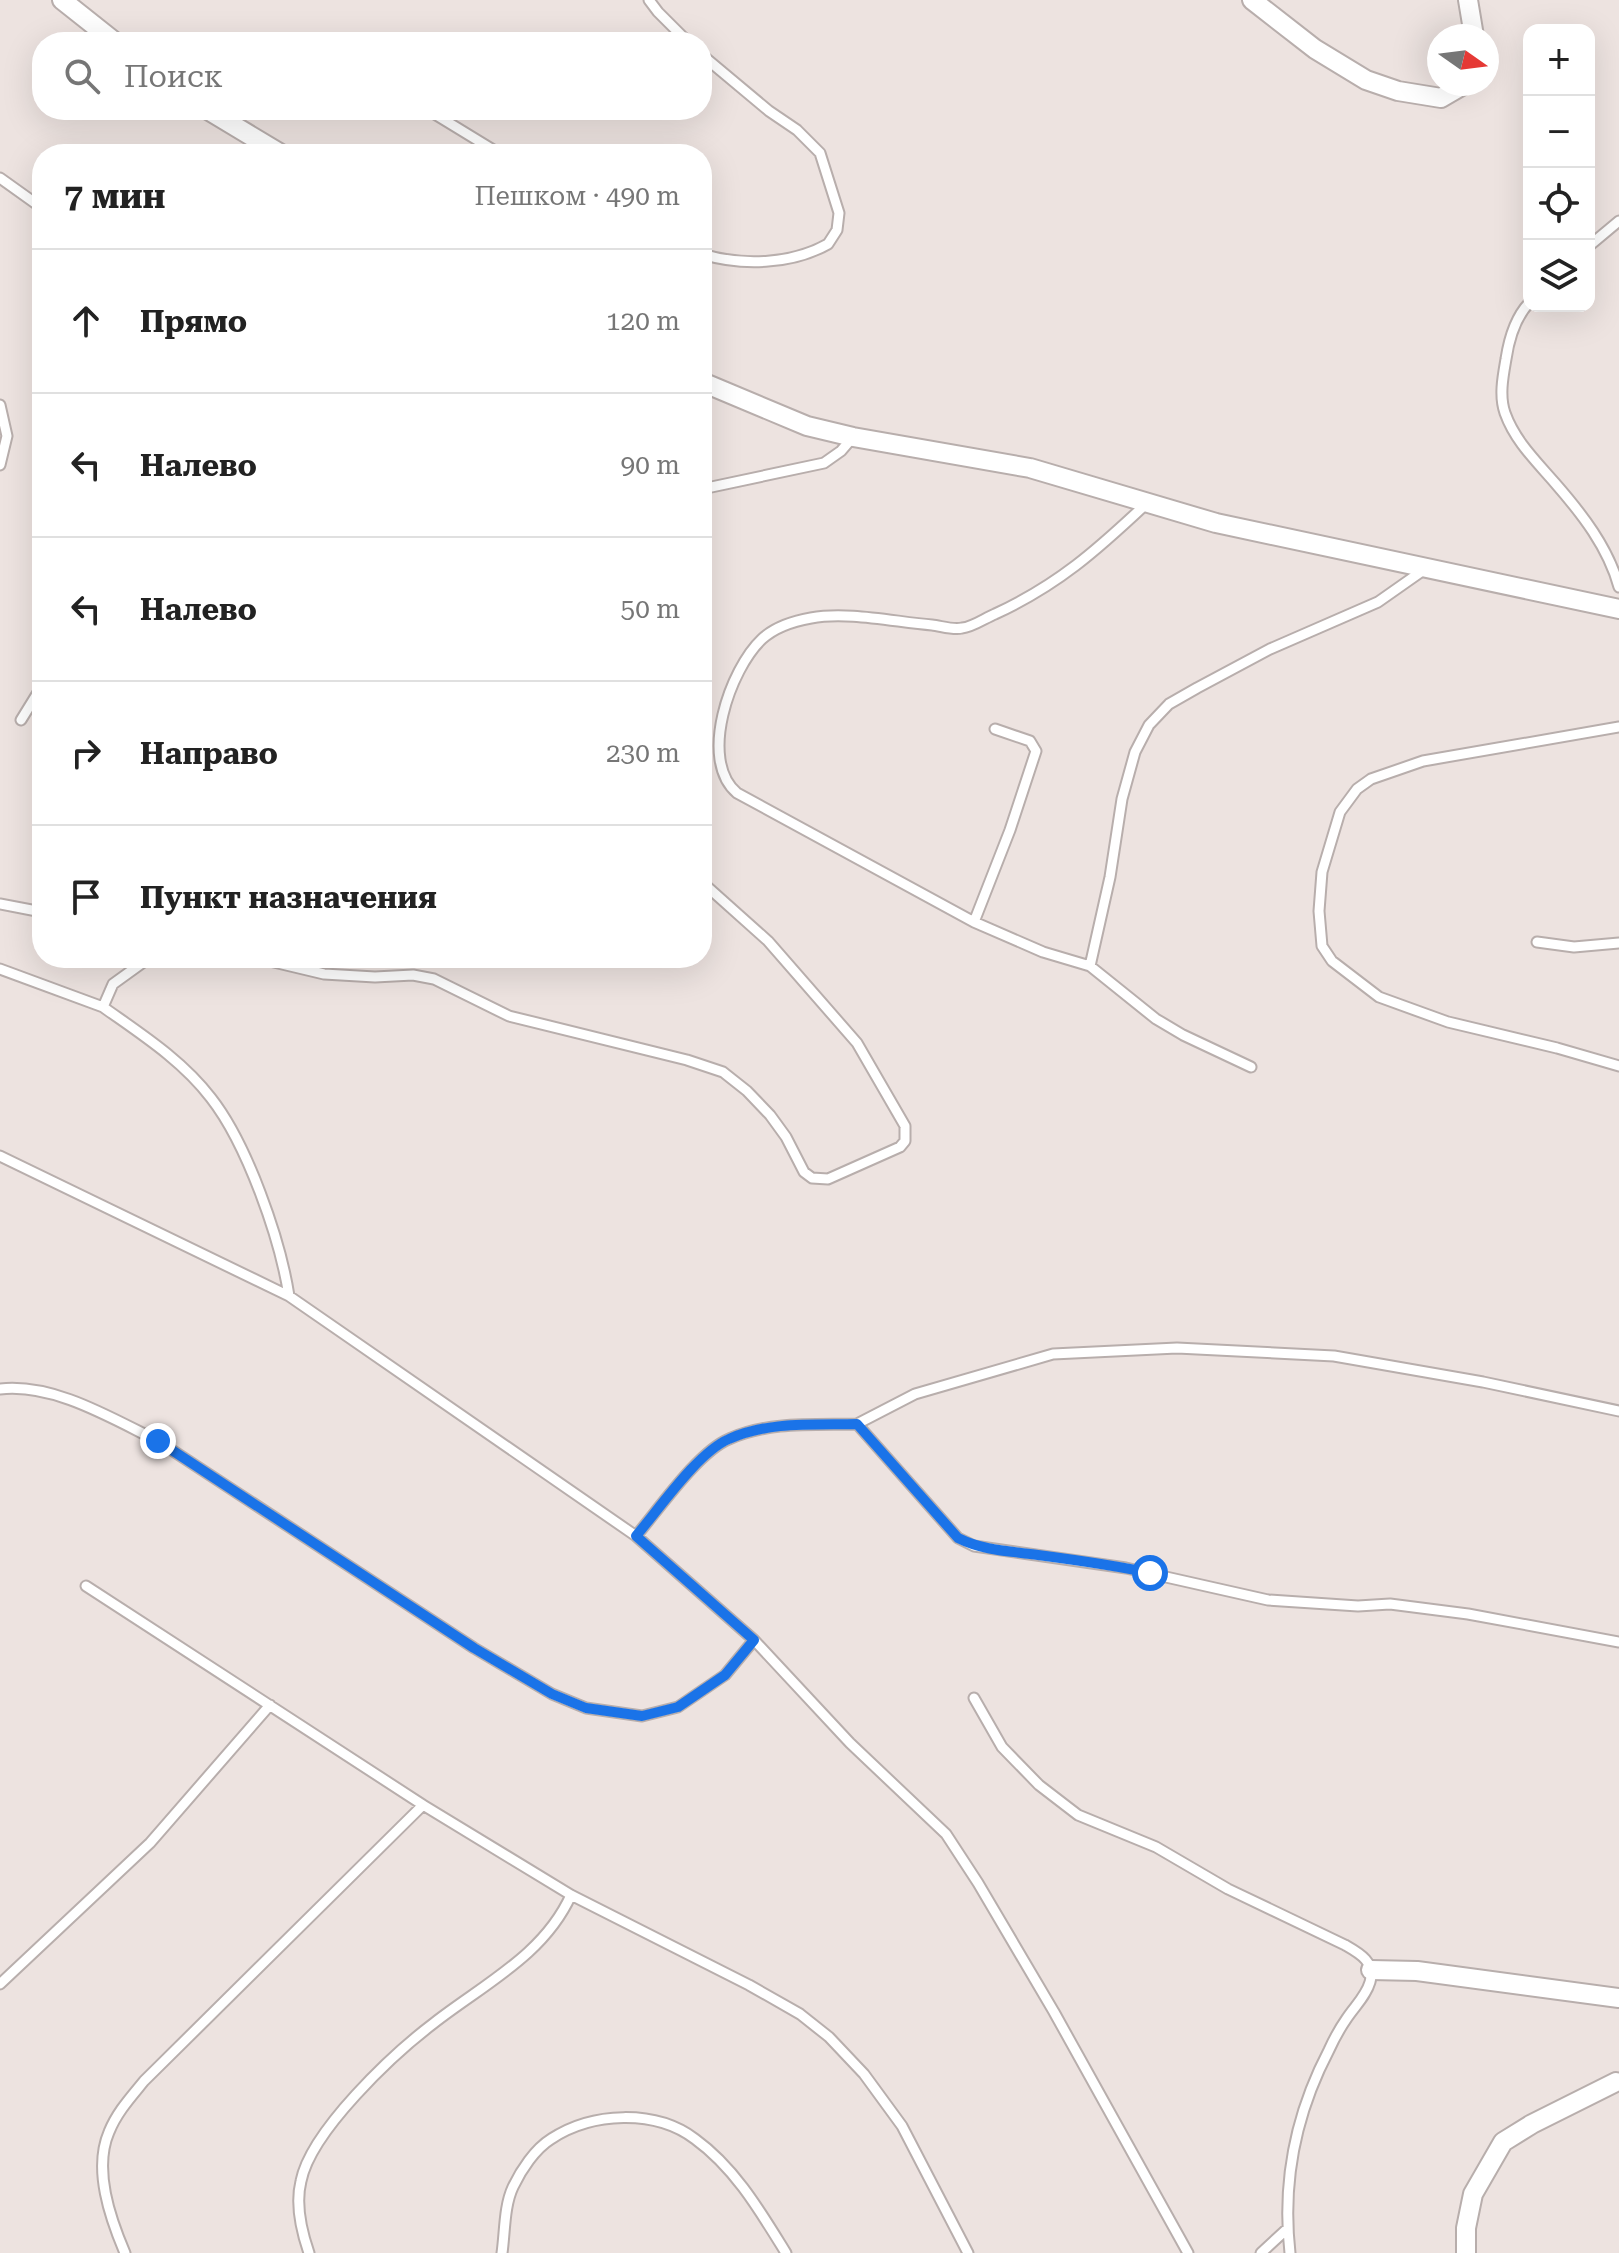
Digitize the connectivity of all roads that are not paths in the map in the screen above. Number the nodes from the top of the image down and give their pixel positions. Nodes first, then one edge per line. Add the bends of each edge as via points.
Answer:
1 (62, 0) edge
2 (649, 0) edge
3 (1252, 0) edge
4 (1468, 0) edge
5 (1472, 24) edge
6 (102, 32) edge
7 (678, 32) edge
8 (712, 63) edge
9 (1444, 96) edge
10 (225, 120) edge
11 (444, 120) edge
12 (264, 144) edge
13 (484, 144) edge
14 (0, 178) edge
15 (32, 201) edge
16 (1619, 221) edge
17 (1595, 241) edge
18 (712, 256) edge
19 (1523, 309) edge
20 (712, 386) edge
21 (0, 405) edge
22 (853, 437) junction
23 (0, 465) edge
24 (712, 487) edge
25 (1149, 502) junction
26 (1427, 568) junction
27 (1619, 587) edge
28 (1619, 609) edge
29 (32, 702) edge
30 (21, 720) dead end
31 (1619, 727) edge
32 (995, 729) dead end
33 (712, 891) edge
34 (0, 904) edge
35 (32, 910) edge
36 (974, 922) junction
37 (1537, 942) dead end
38 (1619, 943) edge
39 (1090, 966) junction
40 (135, 968) edge
41 (299, 968) edge
42 (0, 969) edge
43 (103, 1007) junction
44 (1619, 1066) edge
45 (1251, 1067) dead end
46 (0, 1156) edge
47 (289, 1296) junction
48 (0, 1389) edge
49 (1619, 1411) edge
50 (857, 1424) junction
51 (636, 1536) junction
52 (86, 1586) dead end
53 (754, 1640) junction
54 (1619, 1642) edge
55 (974, 1698) dead end
56 (270, 1705) junction
57 (423, 1805) junction
58 (571, 1895) junction
59 (1371, 1970) junction
60 (0, 1984) edge
61 (1619, 1998) edge
62 (1616, 2082) dead end
63 (1287, 2229) junction
64 (125, 2253) edge
65 (309, 2253) edge
66 (502, 2253) edge
67 (786, 2253) edge
68 (968, 2253) edge
69 (1188, 2253) edge
70 (1261, 2253) edge
71 (1290, 2253) edge
72 (1466, 2253) edge

1 - 6 street
2 - 7 lane
3 - 9 street via 1366,80 1425,97
4 - 5 street
8 - 18 lane via 820,153 839,221 828,244 804,253 738,263
10 - 12 street
11 - 13 lane
14 - 15 lane
16 - 17 lane
19 - 27 lane via 1508,343 1504,412 1527,451 1600,542
20 - 22 street via 807,426
21 - 23 lane via 7,436
22 - 24 lane via 824,463
22 - 25 street via 1030,468
25 - 26 street via 1216,523
25 - 36 lane via 1053,584 963,628 813,617 783,625 762,639 737,671 720,742 721,770 729,786
26 - 28 street
26 - 39 lane via 1378,602 1197,688 1169,704 1149,725 1122,799
29 - 30 lane
31 - 44 lane via 1423,761 1371,779 1340,812 1322,872 1319,911 1322,946 1332,961 1379,997 1448,1022
32 - 36 lane via 1030,741 1036,751
33 - 41 lane via 768,941 857,1043 905,1126 900,1147 828,1179 812,1178 770,1115 723,1072 509,1016 434,979
34 - 35 lane
36 - 39 lane
37 - 38 lane via 1574,947
39 - 45 lane via 1156,1019
40 - 43 lane via 113,984
42 - 43 lane
43 - 47 lane via 188,1072 212,1099 261,1197
46 - 47 lane
47 - 51 lane
48 - 53 lane via 49,1393 158,1441 474,1648 586,1708 642,1716 678,1707 725,1675
49 - 50 lane via 1334,1356 1177,1348 1053,1354 915,1394
50 - 51 lane via 762,1428 727,1439
50 - 54 lane via 958,1538 974,1546 1126,1568 1268,1600 1390,1604
51 - 53 lane
52 - 56 lane
53 - 69 lane via 850,1743 946,1834 1047,1999
55 - 59 lane via 1002,1747 1078,1815 1156,1847 1228,1889 1345,1945 1363,1956
56 - 57 lane
56 - 60 lane via 150,1843
57 - 58 lane
57 - 64 lane via 120,2110 108,2133 103,2174
58 - 65 lane via 552,1931 431,2025 334,2121 301,2179 299,2217
58 - 68 lane via 749,1985 829,2037 902,2126
59 - 61 street via 1417,1971
59 - 63 lane via 1363,1998 1346,2019 1312,2086 1293,2149
62 - 72 street via 1503,2142 1473,2194
63 - 70 lane
63 - 71 lane
66 - 67 lane via 512,2188 528,2163 549,2140 570,2129 625,2117 659,2120 693,2136 725,2164

